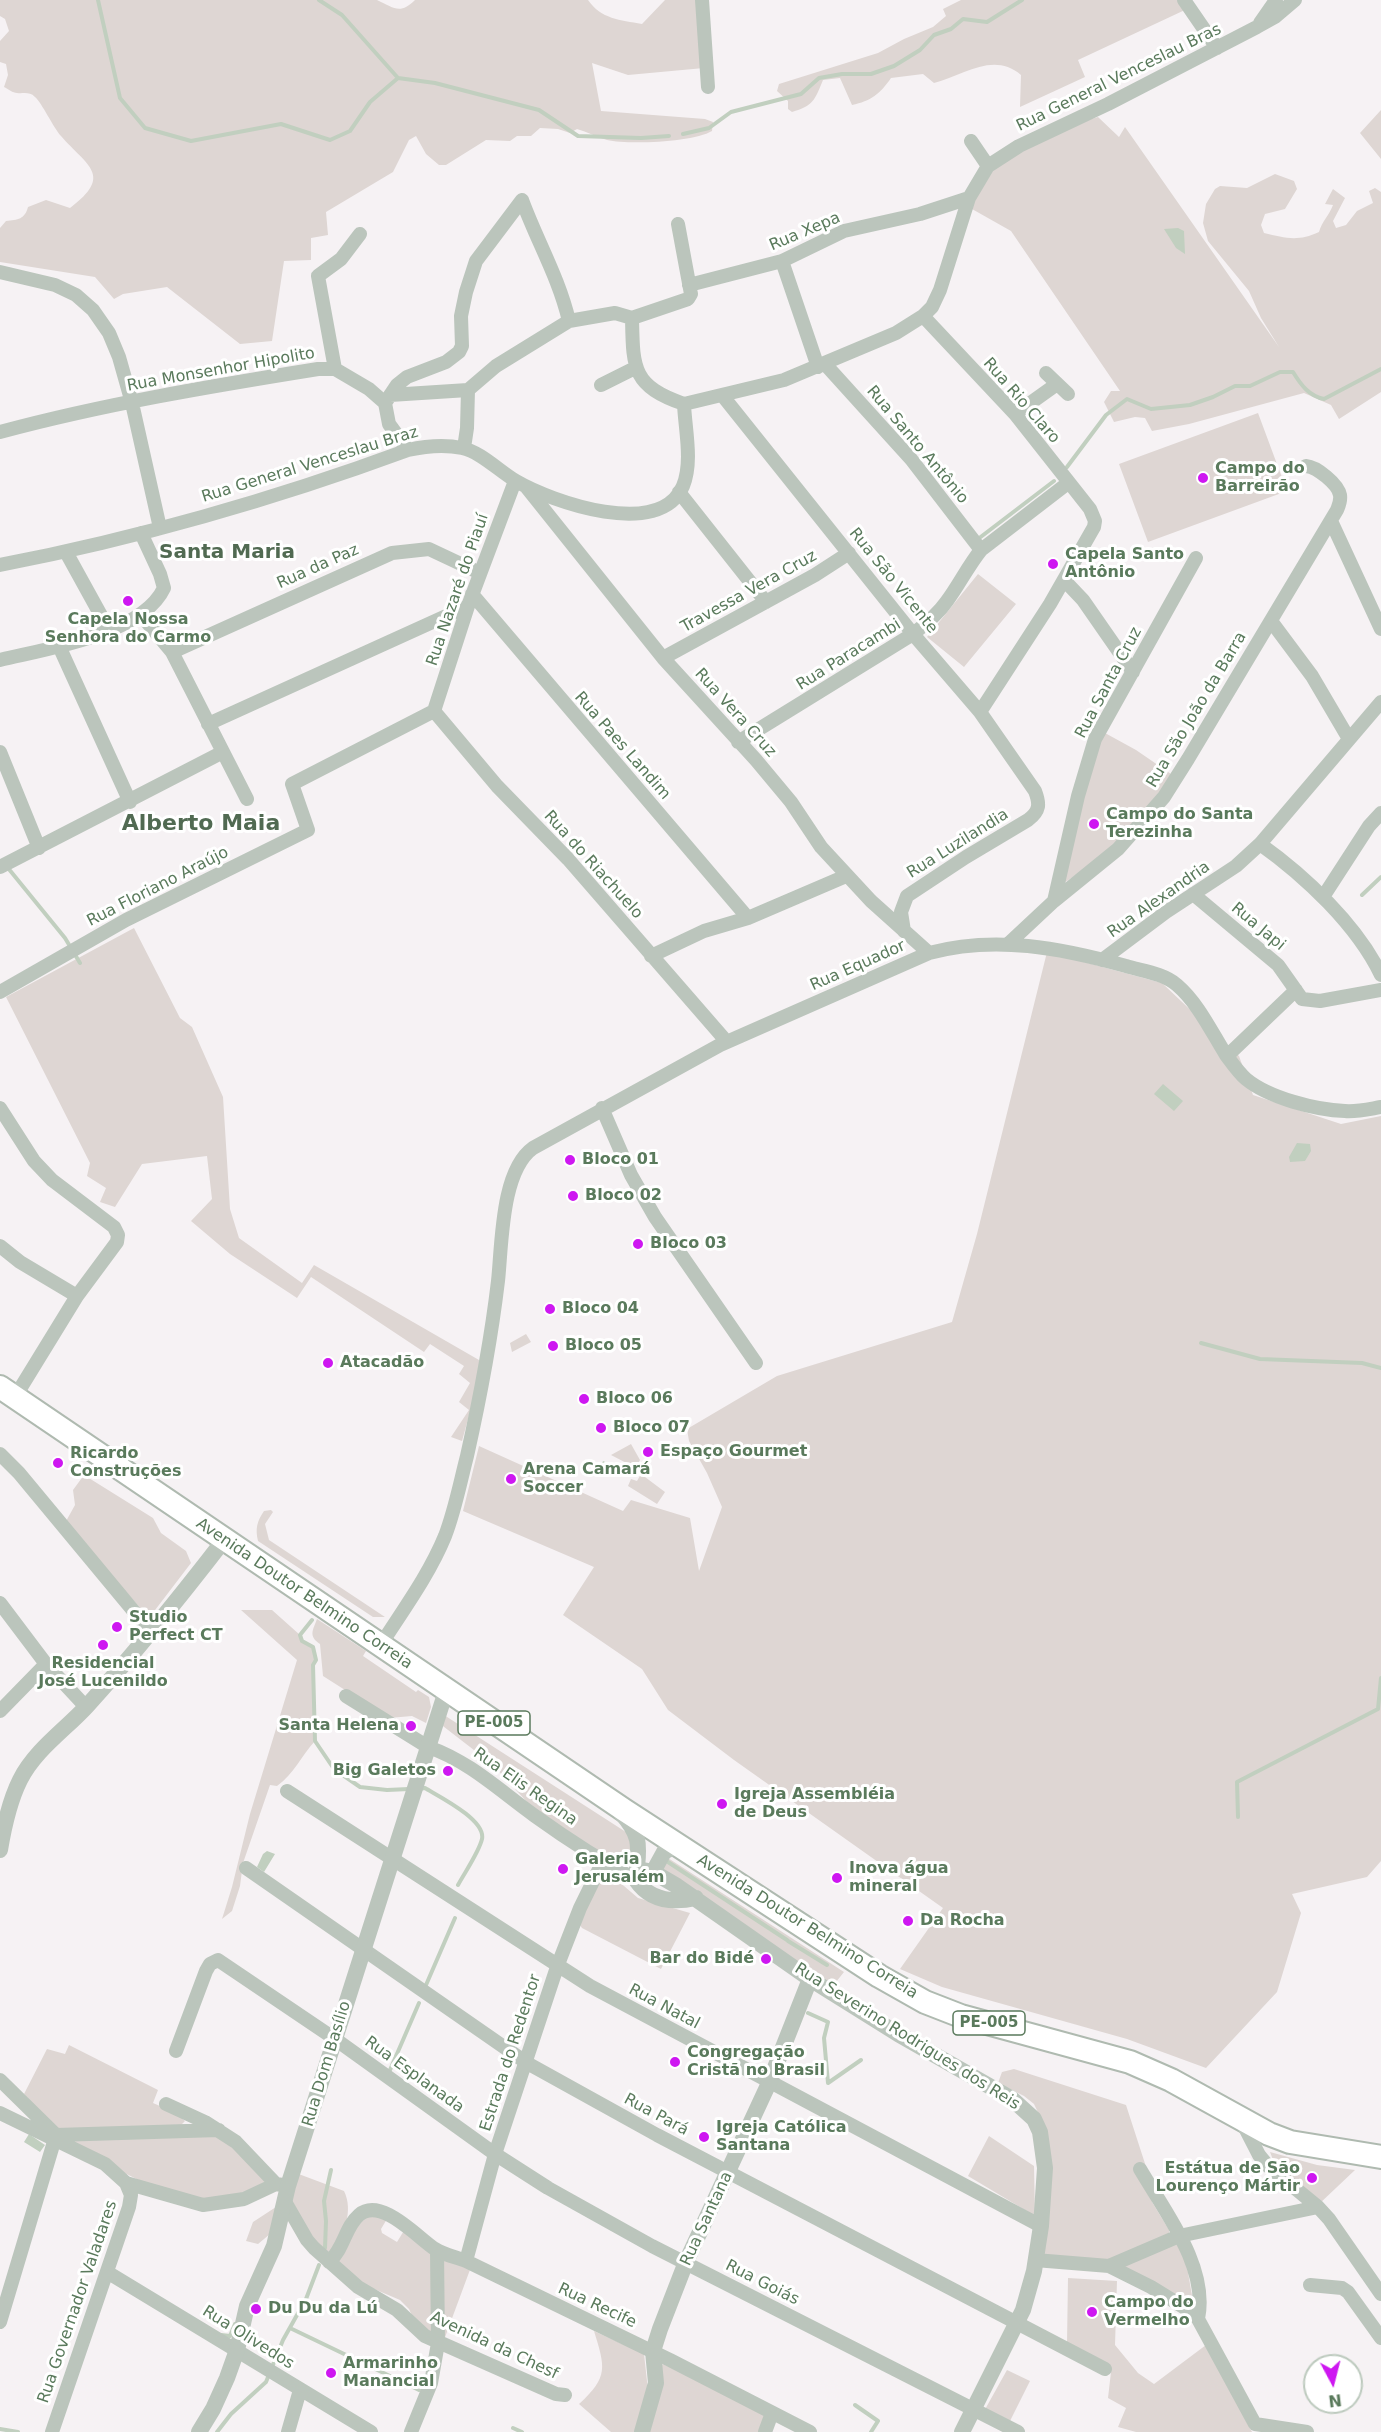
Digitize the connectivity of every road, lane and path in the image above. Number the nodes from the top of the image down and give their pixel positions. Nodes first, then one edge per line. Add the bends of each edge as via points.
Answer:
1 (702, 0) edge
2 (1184, 0) edge
3 (1276, 0) edge
4 (1295, 0) edge
5 (1257, 27) junction
6 (1218, 48) junction
7 (708, 87) dead end
8 (971, 141) dead end
9 (988, 166) junction
10 (969, 198) junction
11 (678, 224) dead end
12 (360, 234) dead end
13 (782, 261) junction
14 (0, 272) edge
15 (690, 290) junction
16 (615, 298) dead end
17 (615, 313) junction
18 (923, 316) junction
19 (632, 318) junction
20 (569, 321) junction
21 (821, 365) junction
22 (635, 368) junction
23 (335, 369) junction
24 (1046, 373) dead end
25 (1057, 384) junction
26 (601, 385) dead end
27 (468, 390) junction
28 (1068, 394) dead end
29 (723, 395) junction
30 (388, 399) junction
31 (132, 403) junction
32 (684, 404) junction
33 (1016, 414) junction
34 (0, 432) edge
35 (464, 448) junction
36 (408, 450) junction
37 (1306, 466) dead end
38 (520, 483) junction
39 (1068, 483) junction
40 (679, 492) junction
41 (1331, 520) junction
42 (160, 528) junction
43 (141, 533) junction
44 (981, 550) junction
45 (66, 552) junction
46 (849, 553) junction
47 (1196, 558) dead end
48 (0, 565) edge
49 (480, 573) junction
50 (1064, 580) junction
51 (470, 600) junction
52 (766, 602) junction
53 (141, 615) junction
54 (1271, 621) junction
55 (1381, 629) edge
56 (109, 630) junction
57 (913, 634) junction
58 (59, 645) junction
59 (172, 652) junction
60 (663, 658) junction
61 (0, 660) edge
62 (1133, 672) junction
63 (1381, 702) edge
64 (434, 711) junction
65 (980, 712) junction
66 (208, 724) junction
67 (1349, 739) junction
68 (738, 742) junction
69 (0, 752) edge
70 (223, 752) junction
71 (1035, 791) joint
72 (247, 799) dead end
73 (129, 802) junction
74 (1381, 813) edge
75 (1260, 844) junction
76 (39, 848) junction
77 (5, 865) edge
78 (846, 876) junction
79 (1193, 894) junction
80 (1323, 897) junction
81 (1054, 901) junction
82 (748, 918) junction
83 (904, 932) junction
84 (1008, 944) junction
85 (929, 953) junction
86 (651, 956) junction
87 (1102, 960) junction
88 (1381, 975) edge
89 (1296, 990) junction
90 (1381, 990) edge
91 (0, 992) edge
92 (727, 1042) junction
93 (1227, 1056) junction
94 (1381, 1107) edge
95 (0, 1108) edge
96 (602, 1108) junction
97 (0, 1246) edge
98 (77, 1296) junction
99 (756, 1363) dead end
100 (7, 1392) edge
101 (0, 1454) edge
102 (224, 1540) junction
103 (0, 1603) edge
104 (152, 1632) junction
105 (380, 1646) junction
106 (46, 1664) junction
107 (446, 1691) junction
108 (346, 1696) dead end
109 (86, 1707) junction
110 (0, 1711) edge
111 (428, 1747) junction
112 (287, 1791) dead end
113 (609, 1800) junction
114 (668, 1844) junction
115 (638, 1846) junction
116 (0, 1850) edge
117 (394, 1860) junction
118 (603, 1861) junction
119 (246, 1868) dead end
120 (637, 1873) junction
121 (362, 1950) junction
122 (557, 1967) junction
123 (810, 1979) junction
124 (335, 2039) junction
125 (176, 2051) dead end
126 (527, 2063) junction
127 (0, 2080) edge
128 (769, 2083) junction
129 (166, 2104) dead end
130 (0, 2113) edge
131 (1240, 2119) junction
132 (219, 2130) junction
133 (55, 2137) junction
134 (495, 2154) junction
135 (1381, 2157) edge
136 (1140, 2169) dead end
137 (728, 2171) junction
138 (126, 2183) junction
139 (283, 2190) junction
140 (1318, 2207) junction
141 (1041, 2226) junction
142 (1179, 2236) junction
143 (437, 2251) junction
144 (1035, 2260) junction
145 (466, 2261) junction
146 (329, 2262) junction
147 (686, 2262) junction
148 (1109, 2266) junction
149 (107, 2272) junction
150 (1310, 2284) dead end
151 (1381, 2294) edge
152 (1198, 2319) junction
153 (0, 2322) edge
154 (1017, 2322) junction
155 (1381, 2338) edge
156 (438, 2343) junction
157 (237, 2350) junction
158 (653, 2351) junction
159 (1105, 2369) dead end
160 (300, 2390) junction
161 (565, 2395) dead end
162 (974, 2410) junction
163 (772, 2413) junction
164 (1257, 2428) edge
165 (52, 2432) edge
166 (199, 2432) edge
167 (288, 2432) edge
168 (371, 2432) edge
169 (411, 2432) edge
170 (642, 2432) edge
171 (765, 2432) edge
172 (810, 2432) edge
173 (962, 2432) edge
174 (1018, 2432) edge
175 (1307, 2432) edge

1 - 7 street
2 - 6 street
3 - 5 street
4 - 5 street, Rua General Venceslau Bras
5 - 6 street, Rua General Venceslau Bras
6 - 9 street, Rua General Venceslau Bras via 1019,146
8 - 9 street
9 - 10 street, Rua General Venceslau Bras
10 - 13 street, Rua Xepa via 844,231
10 - 18 street via 940,291
11 - 15 street
12 - 23 street via 341,259 318,276
13 - 15 street, Rua Xepa
13 - 21 street
14 - 31 street via 55,285 76,295 93,310 109,333
15 - 19 street, Rua Xepa via 688,299
16 - 17 street
17 - 19 street
17 - 20 street
18 - 21 street via 896,333
18 - 33 street, Rua Rio Claro
19 - 22 street
20 - 27 street via 496,366
20 - 30 street via 557,279 522,200 476,261 461,316 459,352 446,362 407,378
21 - 29 street via 784,380
21 - 44 street, Rua Santo Antônio via 911,459
22 - 26 street
22 - 32 street via 660,396
23 - 30 street, Rua Monsenhor Hipolito
23 - 31 street, Rua Monsenhor Hipolito via 261,378
24 - 25 street
25 - 28 street
25 - 33 street
27 - 30 street
27 - 35 street
29 - 32 street
29 - 46 street, Rua São Vicente
30 - 36 street via 389,424
31 - 34 street, Rua Monsenhor Hipolito
31 - 42 street
32 - 40 street via 688,460 686,479
33 - 39 street, Rua Rio Claro
35 - 36 street, Rua General Venceslau Braz via 430,445
35 - 38 street, Rua General Venceslau Braz
36 - 42 street, Rua General Venceslau Braz via 280,494
37 - 41 street, Rua São João da Barra via 1319,472 1340,493 1341,500
38 - 40 street, Rua General Venceslau Braz via 600,512 623,514 656,508
38 - 49 street, Rua Nazaré do Piauí
38 - 60 street, Rua Vera Cruz
39 - 44 street, Rua Paracambi
39 - 50 street, Rua Rio Claro via 1095,521
40 - 52 street
41 - 54 street, Rua São João da Barra
41 - 55 street
42 - 43 street, Rua General Venceslau Braz
43 - 45 street, Rua General Venceslau Braz
43 - 53 street via 164,588
44 - 57 street, Rua Paracambi via 945,604
45 - 48 street, Rua General Venceslau Braz
45 - 56 street
46 - 52 street, Travessa Vera Cruz
46 - 57 street, Rua São Vicente
47 - 62 street, Rua Santa Cruz
49 - 51 street, Rua Nazaré do Piauí
49 - 59 street, Rua da Paz via 429,549 392,553
50 - 62 street via 1083,600
50 - 65 street
51 - 64 street, Rua Nazaré do Piauí
51 - 66 street
51 - 82 street, Rua Paes Landim
52 - 60 street, Travessa Vera Cruz
53 - 56 street
53 - 59 street
54 - 67 street via 1312,676
54 - 81 street, Rua São João da Barra via 1164,796 1118,849
56 - 58 street
57 - 65 street, Rua São Vicente
57 - 68 street, Rua Paracambi
58 - 61 street
58 - 73 street
59 - 66 street
60 - 68 street, Rua Vera Cruz
62 - 81 street, Rua Santa Cruz via 1095,739
63 - 67 street, Rua Alexandria
64 - 86 street, Rua do Riachuelo
64 - 91 street, Rua Floriano Araújo via 292,784 308,830 126,920
65 - 71 street, Rua São Vicente
66 - 70 street
67 - 75 street, Rua Alexandria
68 - 78 street, Rua Vera Cruz
69 - 76 street
70 - 72 street
70 - 73 street
71 - 83 street, Rua Luzilandia via 1039,801 1036,814 907,896 901,912
73 - 76 street
74 - 80 street
75 - 79 street, Rua Alexandria via 1236,866
75 - 80 street via 1285,861
76 - 77 street
78 - 82 street
78 - 83 street, Rua Vera Cruz
79 - 87 street, Rua Alexandria
79 - 89 street, Rua Japi via 1278,965
80 - 88 street via 1354,933
81 - 84 street, Rua São João da Barra
82 - 86 street via 704,931
83 - 85 street, Rua Vera Cruz
84 - 85 street, Rua Equador via 953,947
84 - 87 street, Rua Equador via 1043,946
85 - 92 street, Rua Equador
86 - 92 street, Rua do Riachuelo
87 - 93 street, Rua Equador via 1174,982 1199,1011
89 - 90 street via 1302,999 1320,1001
89 - 93 street
92 - 96 street, Rua Equador
93 - 94 street, Rua Equador via 1245,1079 1299,1103 1346,1111
95 - 98 street via 34,1161 52,1180 114,1227 118,1235 117,1242
96 - 99 street via 631,1175 655,1217
96 - 105 street, Rua Equador via 524,1154 518,1166 507,1199 487,1364 456,1503 430,1566
97 - 98 street
98 - 100 street
100 - 102 main road, Avenida Doutor Belmino Correia / PE-005
101 - 104 street
102 - 104 street
102 - 105 main road, Avenida Doutor Belmino Correia / PE-005
103 - 106 street
104 - 109 street
105 - 107 main road, Avenida Doutor Belmino Correia / PE-005
106 - 109 street
106 - 110 street
107 - 111 street, Rua Dom Basílio
107 - 113 main road, Avenida Doutor Belmino Correia / PE-005
108 - 111 street, Rua Elis Regina
109 - 116 street via 42,1750 21,1778 4,1824
111 - 117 street, Rua Dom Basílio
111 - 118 street, Rua Elis Regina via 490,1780 535,1816
112 - 117 street, Rua Natal
113 - 114 main road, Avenida Doutor Belmino Correia / PE-005
113 - 115 street, Avenida Doutor Belmino Correia via 632,1826
114 - 115 street via 652,1836
114 - 120 street
114 - 131 main road, Avenida Doutor Belmino Correia / PE-005 via 925,2002 961,2016 1130,2062
115 - 120 street
117 - 121 street, Rua Dom Basílio
117 - 122 street, Rua Natal
118 - 120 street, Rua Elis Regina
118 - 122 street, Estrada do Redentor
119 - 121 street, Rua Pará
120 - 123 street, Rua Severino Rodrigues dos Reis via 648,1893 681,1902 696,1898
121 - 124 street, Rua Dom Basílio
121 - 126 street, Rua Pará
122 - 126 street, Estrada do Redentor
122 - 128 street, Rua Natal
123 - 128 street, Rua Santana
123 - 141 street, Rua Severino Rodrigues dos Reis via 1025,2109 1034,2119 1043,2148
124 - 125 street, Rua Esplanada via 223,1963 214,1961 206,1971
124 - 134 street, Rua Esplanada
124 - 139 street, Rua Dom Basílio
126 - 134 street, Estrada do Redentor
126 - 137 street, Rua Pará
127 - 133 street
128 - 137 street, Rua Santana
128 - 141 street, Rua Natal
129 - 132 street
130 - 133 street
131 - 135 main road, PE-005 via 1290,2142
131 - 140 street via 1268,2166
132 - 133 street
132 - 139 street
133 - 138 street via 105,2164
133 - 153 street
134 - 145 street, Estrada do Redentor
134 - 147 street, Rua Goiás via 548,2188
136 - 142 street
137 - 147 street, Rua Santana
137 - 154 street, Rua Pará
138 - 139 street via 203,2205
138 - 149 street, Rua Governador Valadares via 131,2195 129,2207
139 - 146 street, Avenida da Chesf via 307,2240
139 - 157 street, Rua Dom Basílio via 273,2246 247,2306
140 - 142 street
140 - 151 street
141 - 144 street, Rua Severino Rodrigues dos Reis
142 - 148 street
142 - 152 street via 1195,2266 1201,2305
143 - 145 street, Rua Recife
143 - 146 street, Rua Recife via 394,2217 372,2210 355,2219
143 - 156 street
144 - 148 street
144 - 154 street, Rua Severino Rodrigues dos Reis
145 - 158 street, Rua Recife
146 - 156 street, Avenida da Chesf
147 - 158 street, Rua Santana
147 - 162 street, Rua Goiás
148 - 152 street via 1168,2297
149 - 157 street, Rua Olivedos
149 - 165 street, Rua Governador Valadares
150 - 155 street via 1348,2292
152 - 164 street
154 - 159 street, Rua Pará
154 - 162 street, Rua Severino Rodrigues dos Reis
156 - 161 street, Avenida da Chesf
156 - 169 street via 431,2383
157 - 160 street, Rua Olivedos
157 - 166 street, Rua Dom Basílio via 221,2393
158 - 163 street, Rua Recife
158 - 170 street, Rua Santana via 656,2383
160 - 167 street
160 - 168 street, Rua Olivedos
162 - 173 street, Rua Severino Rodrigues dos Reis
162 - 174 street, Rua Goiás
163 - 171 street
163 - 172 street, Rua Recife
164 - 175 street

